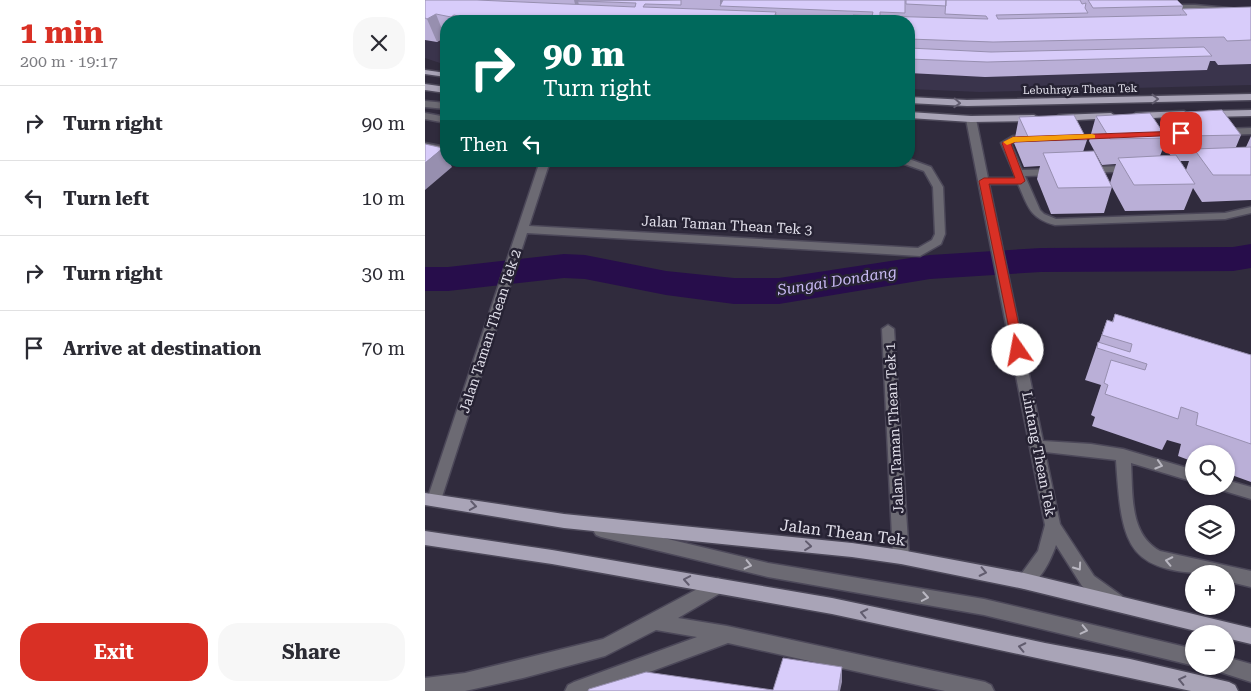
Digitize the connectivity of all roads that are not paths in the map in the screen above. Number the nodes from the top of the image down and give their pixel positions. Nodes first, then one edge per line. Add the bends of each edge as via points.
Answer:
1 (1154, 7) edge
2 (1251, 12) edge
3 (425, 72) edge
4 (440, 74) edge
5 (425, 87) edge
6 (440, 89) edge
7 (1251, 97) edge
8 (915, 100) edge
9 (425, 104) edge
10 (440, 105) edge
11 (440, 110) edge
12 (1251, 113) edge
13 (915, 115) edge
14 (429, 117) edge
15 (971, 119) junction
16 (1251, 131) edge
17 (1043, 138) edge
18 (1229, 145) edge
19 (425, 146) edge
20 (440, 149) edge
21 (915, 164) edge
22 (543, 167) edge
23 (1136, 168) edge
24 (1019, 177) junction
25 (984, 181) junction
26 (1251, 210) edge
27 (521, 229) junction
28 (888, 329) dead end
29 (1038, 446) junction
30 (1123, 455) junction
31 (1185, 473) edge
32 (1235, 489) edge
33 (1251, 493) edge
34 (430, 499) edge
35 (565, 521) junction
36 (1053, 525) junction
37 (425, 538) edge
38 (901, 557) junction
39 (1251, 579) edge
40 (1024, 581) junction
41 (718, 586) junction
42 (1120, 606) junction
43 (655, 622) junction
44 (727, 634) junction
45 (1251, 636) edge
46 (1185, 656) edge
47 (1235, 669) edge
48 (1251, 673) edge
49 (425, 687) edge
50 (574, 691) edge
51 (985, 691) edge
52 (1229, 691) edge

1 - 2 street
3 - 4 main road
5 - 6 main road
8 -> 7 main road, Lebuhraya Thean Tek via 967,103
9 - 10 street
11 - 14 street
12 - 15 main road
13 - 15 main road
15 - 25 street, Lintang Thean Tek
16 - 18 street via 1213,132
17 - 24 street via 1013,139 1006,143
19 - 20 street
21 - 27 street, Jalan Taman Thean Tek 3 via 929,169 938,187 940,234 937,242 920,252
22 - 27 street, Jalan Taman Thean Tek 2
23 - 24 street
24 - 25 street
24 - 26 street via 1035,211 1055,222 1225,216
25 - 29 street, Lintang Thean Tek
27 - 34 street, Jalan Taman Thean Tek 2 via 501,300
28 - 38 street, Jalan Taman Thean Tek 1
29 - 30 street
29 - 36 street, Lintang Thean Tek
30 -> 31 street
39 -> 30 street via 1147,553 1136,542 1130,529
32 - 33 street
34 -> 35 main road, Jalan Thean Tek
35 -> 38 main road, Jalan Thean Tek
35 -> 46 street via 768,570 984,607
36 - 40 street, Lintang Thean Tek via 1050,545
36 -> 42 street, Lintang Thean Tek via 1087,581
41 -> 37 main road
38 -> 40 main road, Jalan Thean Tek
40 - 42 main road, Jalan Thean Tek
41 - 43 street
52 -> 41 main road via 842,608
42 - 45 main road, Jalan Thean Tek
43 - 44 street
43 - 49 street via 605,647 465,682
44 - 50 street
44 - 51 street
47 - 48 street

